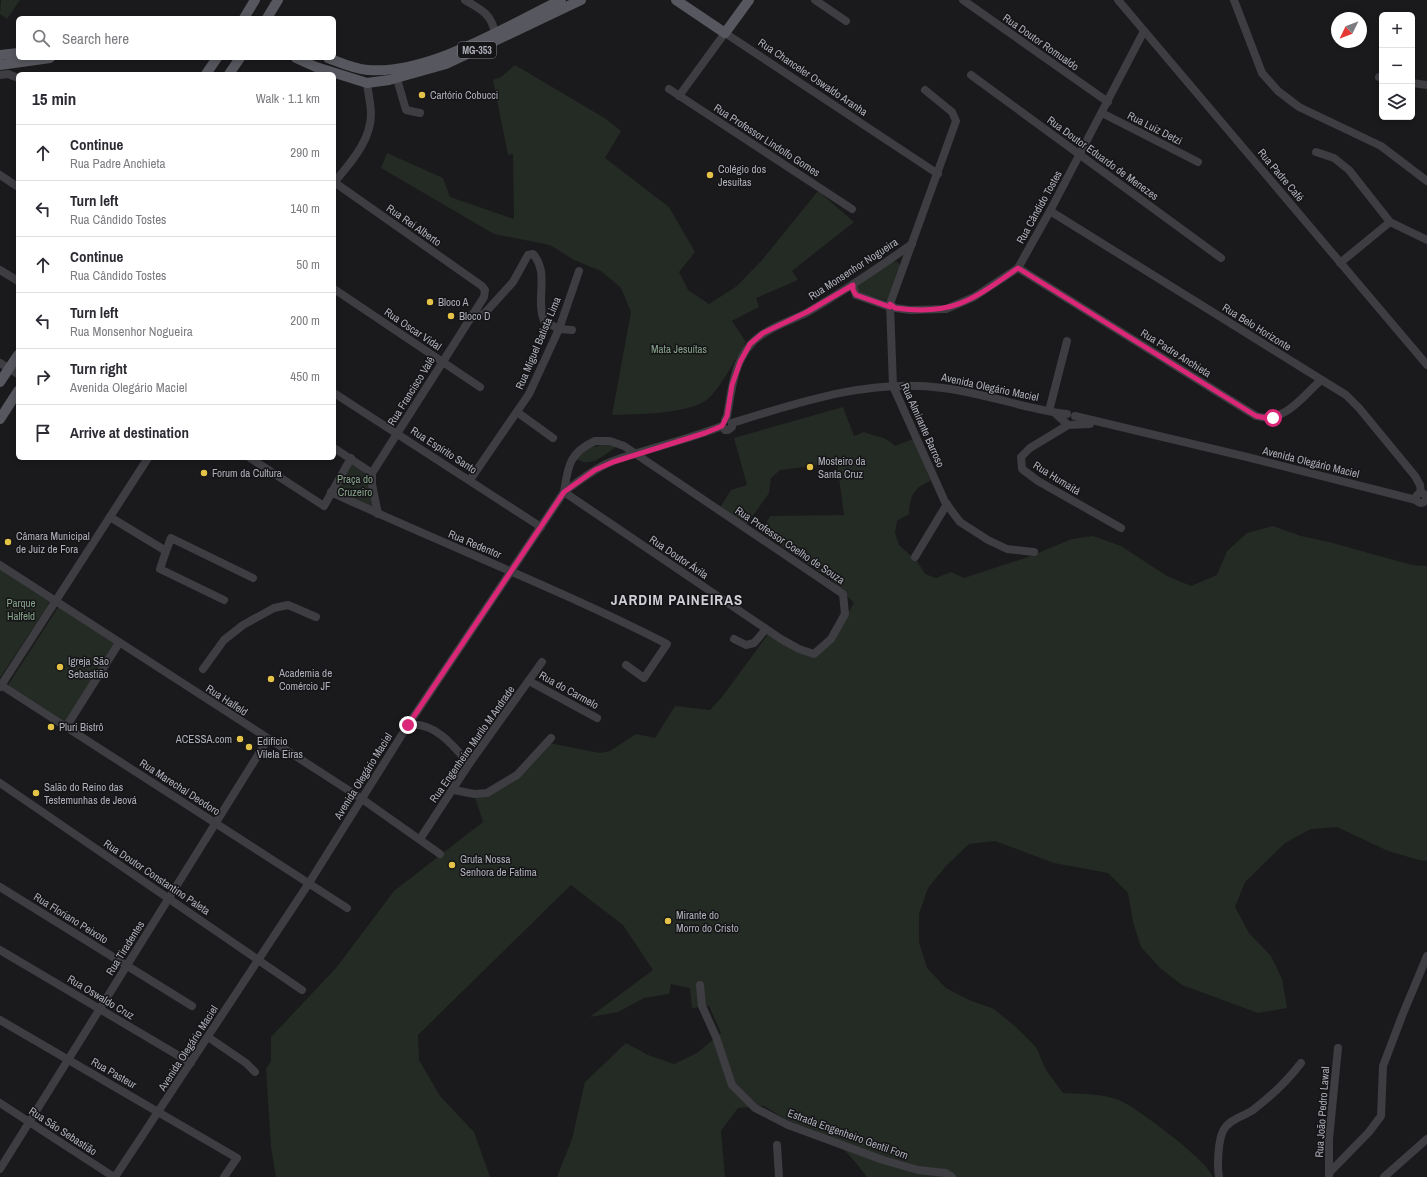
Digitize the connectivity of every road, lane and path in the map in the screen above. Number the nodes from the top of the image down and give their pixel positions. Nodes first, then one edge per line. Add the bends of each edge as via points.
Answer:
1 (255, 0) edge
2 (278, 0) edge
3 (465, 0) edge
4 (561, 0) edge
5 (581, 0) edge
6 (676, 0) edge
7 (749, 0) edge
8 (815, 0) edge
9 (963, 0) edge
10 (1118, 0) edge
11 (1234, 0) edge
12 (245, 16) edge
13 (268, 16) edge
14 (846, 21) dead end
15 (1144, 31) junction
16 (494, 33) junction
17 (725, 33) junction
18 (0, 55) edge
19 (16, 58) edge
20 (16, 58) edge
21 (17, 60) edge
22 (216, 60) edge
23 (239, 60) edge
24 (300, 60) edge
25 (334, 60) edge
26 (421, 63) junction
27 (0, 65) edge
28 (17, 72) edge
29 (207, 72) edge
30 (231, 72) edge
31 (332, 72) edge
32 (336, 73) edge
33 (0, 75) edge
34 (971, 75) dead end
35 (16, 77) edge
36 (397, 79) junction
37 (366, 83) junction
38 (1415, 83) edge
39 (1427, 85) edge
40 (669, 89) dead end
41 (925, 90) dead end
42 (679, 96) junction
43 (1108, 102) junction
44 (420, 113) dead end
45 (1102, 113) junction
46 (1316, 152) dead end
47 (1080, 155) junction
48 (1198, 162) dead end
49 (938, 174) junction
50 (0, 175) edge
51 (336, 180) edge
52 (1427, 181) edge
53 (336, 184) edge
54 (16, 186) edge
55 (852, 209) dead end
56 (1050, 211) junction
57 (1390, 222) junction
58 (1427, 240) edge
59 (913, 243) junction
60 (892, 258) junction
61 (1221, 258) dead end
62 (1340, 263) junction
63 (904, 266) junction
64 (1018, 268) junction
65 (0, 270) edge
66 (579, 271) dead end
67 (16, 280) edge
68 (853, 285) junction
69 (482, 286) joint
70 (336, 290) edge
71 (890, 305) junction
72 (473, 314) junction
73 (559, 329) junction
74 (572, 330) dead end
75 (1067, 341) dead end
76 (16, 361) edge
77 (442, 362) junction
78 (0, 363) edge
79 (1427, 365) edge
80 (13, 371) edge
81 (1321, 380) junction
82 (0, 382) edge
83 (893, 386) junction
84 (480, 387) dead end
85 (16, 394) edge
86 (336, 394) edge
87 (517, 412) junction
88 (1052, 412) junction
89 (0, 419) edge
90 (1070, 420) junction
91 (726, 423) junction
92 (397, 433) junction
93 (553, 438) dead end
94 (336, 449) edge
95 (636, 455) junction
96 (351, 458) junction
97 (147, 460) edge
98 (253, 460) edge
99 (372, 473) junction
100 (470, 480) junction
101 (331, 492) junction
102 (564, 492) junction
103 (1422, 499) edge
104 (947, 504) junction
105 (378, 514) junction
106 (110, 517) junction
107 (541, 527) junction
108 (1121, 528) dead end
109 (166, 551) junction
110 (1034, 552) dead end
111 (915, 557) dead end
112 (0, 565) edge
113 (511, 571) junction
114 (253, 578) dead end
115 (224, 600) dead end
116 (56, 602) junction
117 (316, 617) dead end
118 (766, 629) junction
119 (734, 639) dead end
120 (781, 639) joint
121 (119, 643) junction
122 (542, 662) dead end
123 (626, 665) dead end
124 (203, 669) dead end
125 (529, 681) junction
126 (1, 686) edge
127 (597, 718) dead end
128 (408, 725) junction
129 (66, 727) junction
130 (551, 738) dead end
131 (268, 739) junction
132 (469, 764) junction
133 (0, 783) edge
134 (454, 790) junction
135 (362, 800) junction
136 (216, 823) junction
137 (420, 839) junction
138 (440, 854) dead end
139 (309, 883) junction
140 (0, 886) edge
141 (168, 898) junction
142 (347, 908) dead end
143 (0, 950) edge
144 (1427, 956) edge
145 (258, 960) junction
146 (126, 966) junction
147 (700, 985) dead end
148 (302, 990) dead end
149 (192, 1006) dead end
150 (99, 1010) junction
151 (0, 1020) edge
152 (208, 1037) junction
153 (1338, 1048) dead end
154 (68, 1059) junction
155 (191, 1063) junction
156 (1302, 1063) dead end
157 (255, 1072) dead end
158 (0, 1103) edge
159 (158, 1112) junction
160 (29, 1123) junction
161 (1427, 1139) edge
162 (777, 1144) dead end
163 (0, 1169) edge
164 (1329, 1175) edge
165 (114, 1177) edge
166 (224, 1177) edge
167 (779, 1177) edge
168 (952, 1177) edge
169 (1219, 1177) edge
170 (1384, 1177) edge

1 - 12 main road
2 - 13 main road
3 - 16 street via 487,14
4 - 16 main road, MG-353
5 - 36 main road, MG-353 via 446,64
6 - 17 main road, Rua Chanceler Oswaldo Aranha
7 - 17 main road
8 - 14 street
9 - 43 street, Rua Doutor Romualdo
10 - 15 street, Rua Padre Café
11 - 52 street via 1262,73 1278,91 1298,107 1381,146
15 - 43 street, Rua Cândido Tostes
15 - 62 street, Rua Padre Café
16 - 26 main road, MG-353
17 - 42 street
17 - 49 street, Rua Chanceler Oswaldo Aranha
18 - 19 main road
20 - 27 main road
21 - 28 street
22 - 29 main road
23 - 30 main road
24 - 31 main road, MG-353
25 - 26 main road, MG-353 via 370,70 386,70
26 - 37 main road via 414,68 372,77
32 - 37 main road, MG-353
33 - 35 street
34 - 47 street, Rua Doutor Eduardo de Menezes
36 - 37 main road, MG-353
36 - 44 street via 406,110
37 - 51 street via 371,113 369,129 359,150
38 - 39 street
40 - 42 street, Rua Professor Lindolfo Gomes
41 - 49 street, Rua Almirante Barroso via 956,117 954,132
42 - 55 street, Rua Professor Lindolfo Gomes
43 - 45 street, Rua Cândido Tostes
45 - 47 street, Rua Cândido Tostes
45 - 48 street, Rua Luiz Detzi
46 - 57 street via 1334,158 1349,170
47 - 56 street, Rua Cândido Tostes
47 - 61 street, Rua Doutor Eduardo de Menezes
49 - 59 street, Rua Almirante Barroso
50 - 54 street
53 - 69 street, Rua Rei Alberto
56 - 64 street, Rua Cândido Tostes
56 - 81 street, Rua Belo Horizonte
57 - 58 street
57 - 62 street
59 - 60 street, Rua Monsenhor Nogueira
59 - 63 street, Rua Almirante Barroso
60 - 63 street via 900,259
60 - 68 street, Rua Monsenhor Nogueira
62 - 79 street, Rua Padre Café
63 - 71 street, Rua Almirante Barroso
64 - 71 street, Rua Cândido Tostes via 974,297 946,309 910,310
64 - 81 street, Rua Padre Anchieta via 1256,416 1266,418 1281,415
65 - 67 street
66 - 73 street, Rua Miguel Batista Lima
68 - 71 street, Rua Cândido Tostes via 856,295
68 - 91 street, Rua Monsenhor Nogueira via 807,312 763,333 750,344 732,385
69 - 72 street, Rua Francisco Valê via 485,290 484,297
70 - 77 street, Rua Oscar Vidal
71 - 83 street, Rua Almirante Barroso
72 - 73 street via 484,314 513,282 528,255 533,254 541,272 540,313 544,321
72 - 77 street, Rua Francisco Valê
73 - 74 street
73 - 87 street, Rua Miguel Batista Lima via 538,377
75 - 88 street
76 - 80 main road
77 - 84 street, Rua Oscar Vidal
77 - 92 street, Rua Francisco Valê
78 - 80 street
80 - 82 main road
81 - 103 street, Rua Belo Horizonte via 1346,395 1359,408 1415,476 1420,485
83 - 88 street, Avenida Olegário Maciel via 953,389
83 - 91 street, Avenida Olegário Maciel via 832,394
83 - 104 street, Rua Almirante Barroso
85 - 89 main road
86 - 92 street, Rua Espírito Santo
87 - 93 street
87 - 100 street, Rua Miguel Batista Lima
88 - 90 street, Avenida Olegário Maciel
90 - 103 street, Avenida Olegário Maciel via 1106,424
90 - 108 street, Rua Humaitá via 1021,457 1022,469 1038,481
91 - 95 street, Avenida Olegário Maciel
92 - 99 street, Rua Francisco Valê
92 - 100 street, Rua Espírito Santo
94 - 96 street
95 - 102 street, Avenida Olegário Maciel via 595,470
95 - 102 street via 624,446 610,441 596,441 584,446 574,454 569,465
95 - 120 street, Rua Professor Coelho de Souza via 843,594 845,614 831,639 814,654
96 - 99 street
96 - 101 street
97 - 106 street
98 - 101 street via 324,506
99 - 105 street
100 - 107 street, Rua Espírito Santo
101 - 105 street, Rua Redentor
102 - 107 street, Avenida Olegário Maciel
102 - 118 street, Rua Doutor Ávila
104 - 110 street, Rua Almirante Barroso via 960,522 988,540 1007,549
104 - 111 street
105 - 113 street, Rua Redentor
106 - 109 street
106 - 116 street
107 - 113 street, Avenida Olegário Maciel
109 - 114 street via 172,538
109 - 115 street via 160,569
112 - 116 street, Rua Halfeld
113 - 123 street, Rua Redentor via 666,644 644,678
113 - 128 street, Avenida Olegário Maciel
116 - 121 street, Rua Halfeld
116 - 126 street
117 - 124 street via 288,605 274,608 243,625 224,640
118 - 119 street via 754,643 746,645
118 - 120 street, Rua Doutor Ávila
121 - 129 street
121 - 131 street, Rua Halfeld
122 - 125 street, Rua Engenheiro Murilo M Andrade
125 - 127 street, Rua do Carmelo
125 - 132 street, Rua Engenheiro Murilo M Andrade
126 - 129 street, Rua Marechal Deodoro
128 - 132 street via 416,723 427,726 440,734
128 - 135 street, Avenida Olegário Maciel
129 - 136 street, Rua Marechal Deodoro
130 - 134 street via 516,775 487,793 474,794
131 - 135 street, Rua Halfeld
131 - 136 street, Rua Tiradentes
132 - 134 street, Rua Engenheiro Murilo M Andrade
133 - 141 street, Rua Doutor Constantino Paleta
134 - 137 street, Rua Engenheiro Murilo M Andrade
135 - 137 street, Rua Halfeld
135 - 139 street, Avenida Olegário Maciel
136 - 139 street, Rua Marechal Deodoro
136 - 141 street, Rua Tiradentes
137 - 138 street, Rua Halfeld
139 - 142 street, Rua Marechal Deodoro
139 - 145 street, Avenida Olegário Maciel
140 - 146 street, Rua Floriano Peixoto
141 - 145 street, Rua Doutor Constantino Paleta
141 - 146 street, Rua Tiradentes
143 - 150 street, Rua Oswaldo Cruz
144 - 164 street via 1383,1066 1381,1116
145 - 148 street, Rua Doutor Constantino Paleta
145 - 152 street, Avenida Olegário Maciel
146 - 149 street, Rua Floriano Peixoto
146 - 150 street, Rua Tiradentes
147 - 168 street, Estrada Engenheiro Gentil Forn via 702,1006 716,1037 732,1085 755,1108 788,1125 883,1160 918,1170 946,1173
150 - 154 street, Rua Tiradentes
150 - 155 street, Rua Oswaldo Cruz
151 - 154 street, Rua Pasteur
152 - 155 street, Avenida Olegário Maciel
152 - 157 street
153 - 164 street, Rua João Pedro Lawal via 1329,1138
154 - 159 street, Rua Pasteur
154 - 160 street, Rua Tiradentes
155 - 159 street, Avenida Olegário Maciel
156 - 169 street via 1268,1097 1251,1111 1233,1120 1223,1131 1218,1161
158 - 160 street, Rua São Sebastião
159 - 165 street, Avenida Olegário Maciel
159 - 166 street, Rua Pasteur via 237,1158
160 - 163 street, Rua Tiradentes
160 - 165 street, Rua São Sebastião
161 - 170 street
162 - 167 street

